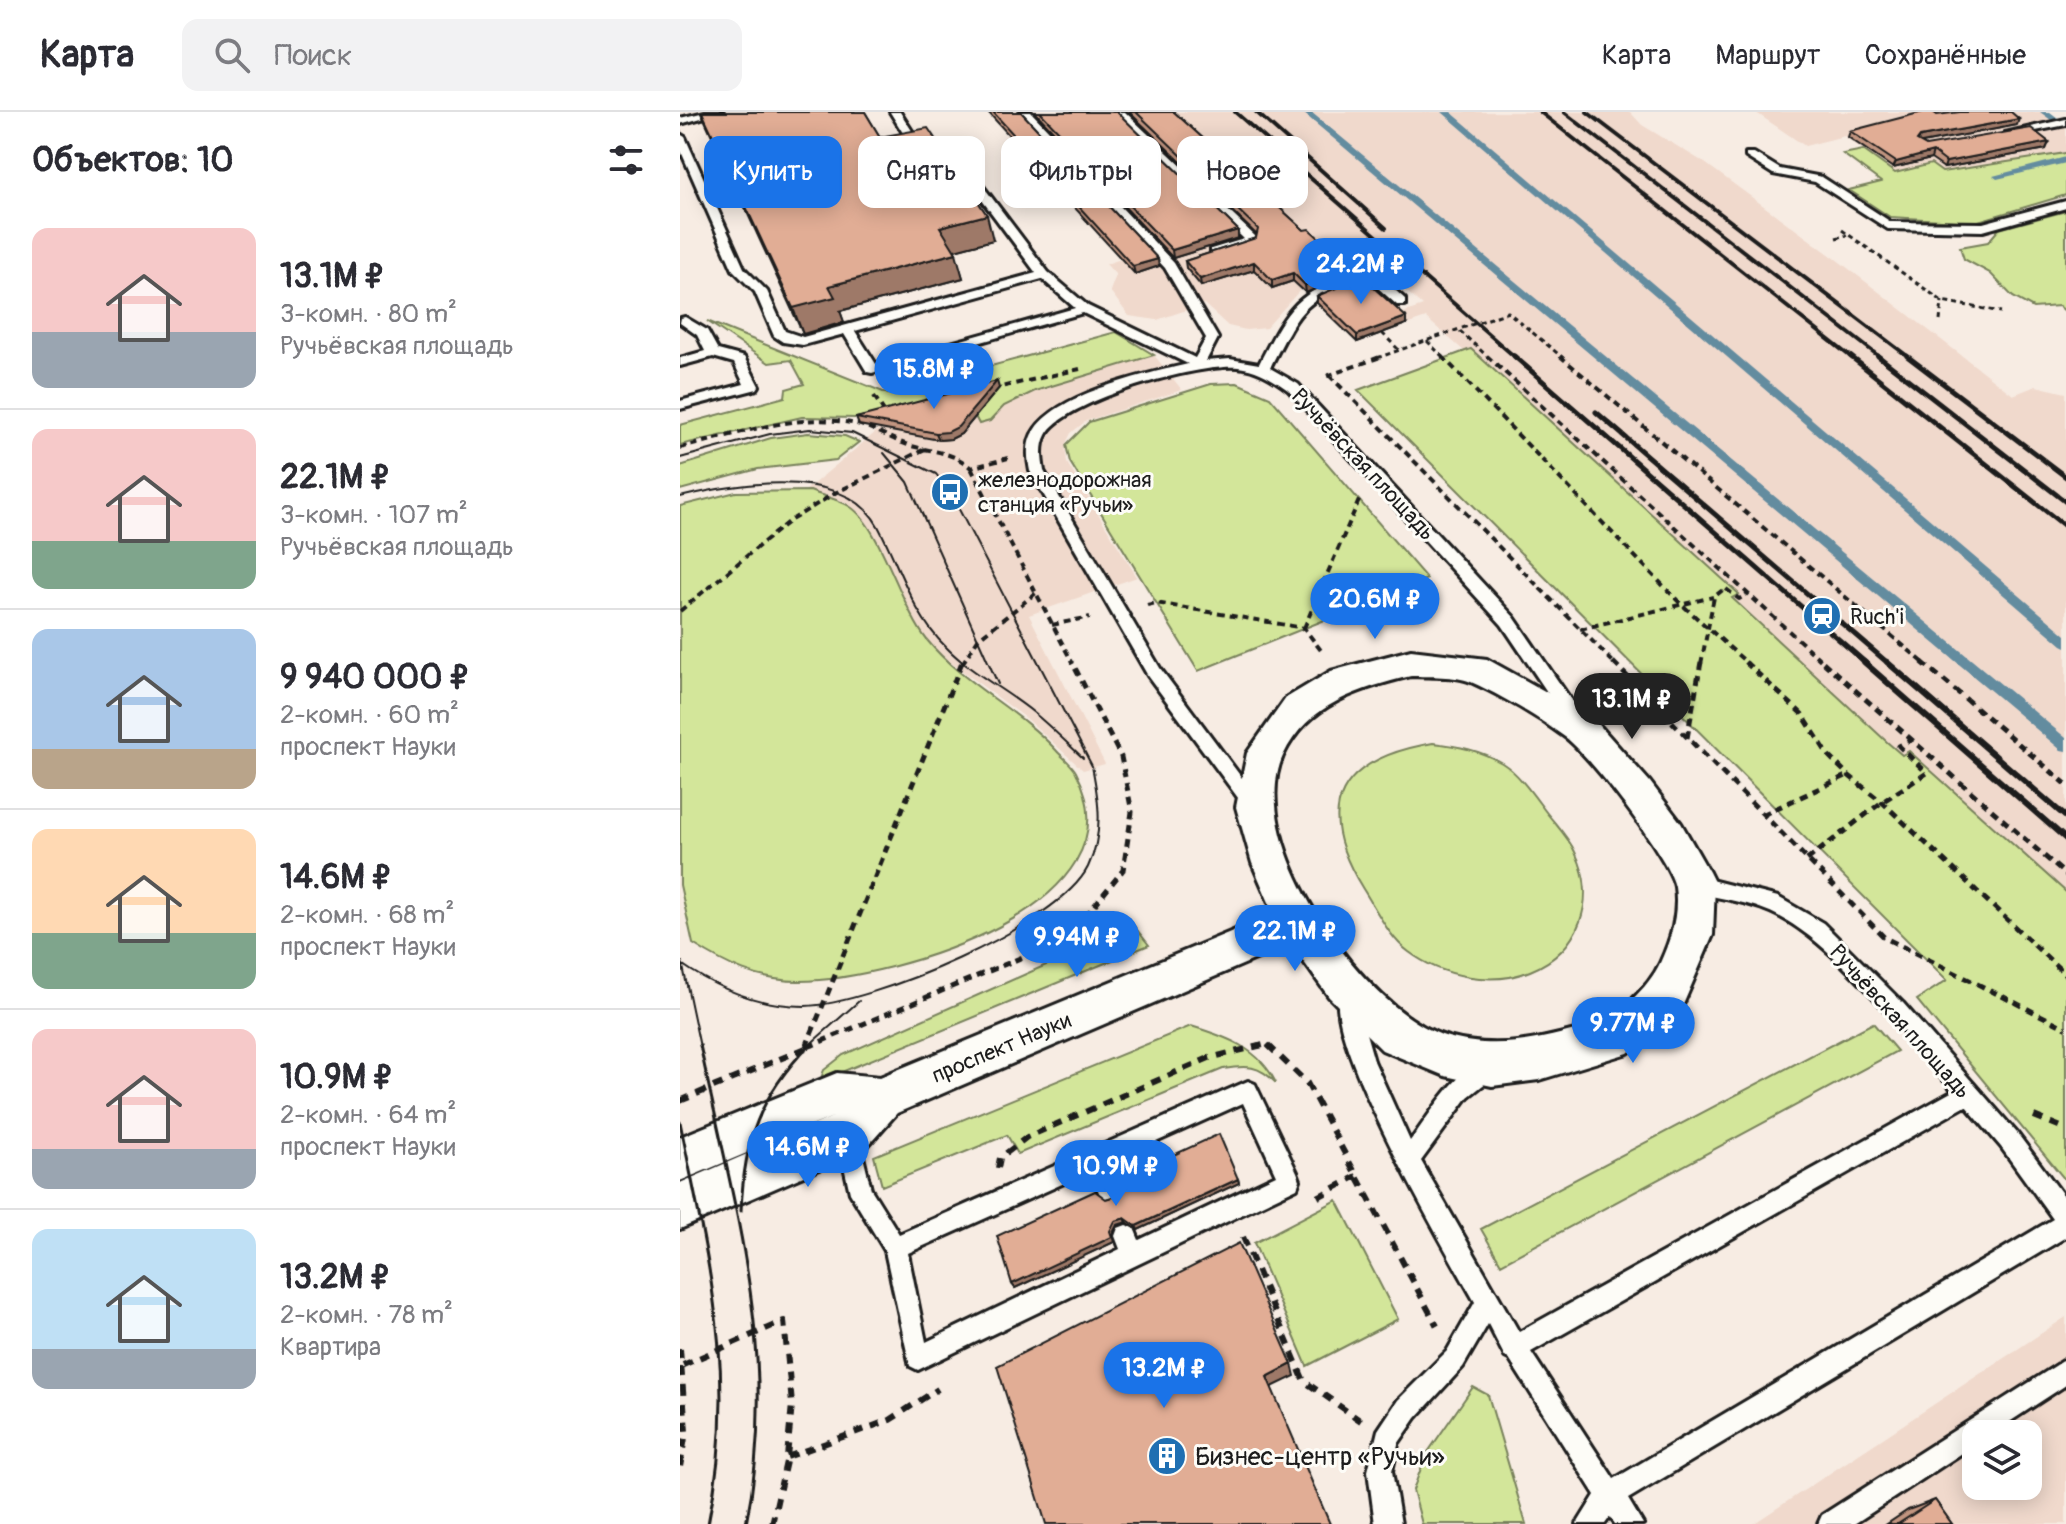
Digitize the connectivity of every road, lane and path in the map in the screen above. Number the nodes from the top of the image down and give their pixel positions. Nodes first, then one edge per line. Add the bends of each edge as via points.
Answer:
1 (718, 112) edge
2 (895, 112) edge
3 (1025, 112) edge
4 (1119, 112) edge
5 (680, 121) edge
6 (2066, 122) edge
7 (2002, 134) edge
8 (680, 137) edge
9 (1750, 155) dead end
10 (2066, 204) edge
11 (1848, 234) dead end
12 (1836, 238) dead end
13 (1197, 257) edge
14 (1884, 260) dead end
15 (1044, 275) junction
16 (1942, 301) junction
17 (1401, 302) dead end
18 (680, 306) edge
19 (1084, 309) junction
20 (2001, 312) dead end
21 (1940, 321) dead end
22 (683, 322) edge
23 (848, 329) junction
24 (1459, 330) junction
25 (1382, 333) edge
26 (1427, 341) junction
27 (1399, 350) junction
28 (713, 353) junction
29 (680, 362) edge
30 (1198, 364) junction
31 (1085, 368) dead end
32 (1263, 369) junction
33 (1329, 375) junction
34 (1293, 387) junction
35 (987, 389) edge
36 (865, 391) dead end
37 (680, 405) edge
38 (894, 409) edge
39 (886, 412) junction
40 (890, 420) edge
41 (858, 424) junction
42 (890, 429) edge
43 (890, 438) junction
44 (680, 448) edge
45 (927, 448) junction
46 (1033, 451) junction
47 (1412, 461) junction
48 (971, 468) junction
49 (1379, 479) junction
50 (1036, 593) junction
51 (1746, 595) junction
52 (1714, 597) junction
53 (1678, 601) junction
54 (680, 611) edge
55 (1118, 611) junction
56 (1052, 625) junction
57 (1706, 626) junction
58 (1304, 628) junction
59 (1579, 629) junction
60 (1343, 680) junction
61 (1580, 728) junction
62 (1687, 739) junction
63 (1913, 739) junction
64 (1848, 775) junction
65 (2066, 784) edge
66 (1882, 802) junction
67 (1255, 807) junction
68 (1762, 815) junction
69 (1807, 860) junction
70 (2066, 875) edge
71 (1695, 884) junction
72 (1298, 922) junction
73 (2066, 975) edge
74 (1344, 984) junction
75 (2066, 1028) edge
76 (806, 1048) junction
77 (1492, 1066) junction
78 (1968, 1094) junction
79 (881, 1098) junction
80 (680, 1101) edge
81 (848, 1135) junction
82 (1096, 1158) junction
83 (680, 1159) edge
84 (1408, 1160) junction
85 (1109, 1190) dead end
86 (989, 1205) junction
87 (680, 1206) edge
88 (2066, 1221) edge
89 (1242, 1236) dead end
90 (895, 1247) junction
91 (1488, 1302) junction
92 (680, 1349) edge
93 (1513, 1349) junction
94 (1455, 1359) junction
95 (683, 1365) junction
96 (2066, 1371) edge
97 (1387, 1439) junction
98 (680, 1467) edge
99 (1610, 1496) junction
100 (772, 1524) edge
101 (1388, 1524) edge
102 (1590, 1524) edge
103 (1630, 1524) edge
104 (1831, 1524) edge

1 - 5 lane
2 - 15 lane via 912,139 951,151
3 - 30 lane via 1177,264 1212,338
4 - 13 lane via 1252,240
6 - 7 lane
8 - 23 lane via 739,270 761,291 779,333 803,341
9 - 10 lane via 1777,172 1818,179 1888,225 1983,227
11 - 12 path
14 - 16 path
15 - 19 lane
15 - 23 lane
16 - 20 path
16 - 21 path
17 - 32 lane via 1370,274 1317,292 1280,336
18 - 22 lane
19 - 23 lane via 872,369
19 - 30 lane
22 - 28 lane via 702,333
24 - 26 path
24 - 51 path
24 - 65 path via 1508,312
25 - 27 path
26 - 27 path
26 - 53 path
27 - 33 path
28 - 29 lane
28 - 37 lane via 739,360 752,386
30 - 32 lane, Ручьёвская площадь via 1233,362
30 - 46 lane, Ручьёвская площадь via 1067,406 1042,428
31 - 35 path
32 - 34 lane, Ручьёвская площадь
33 - 34 path
33 - 47 path
34 - 49 lane, Ручьёвская площадь
36 - 39 path
38 - 39 path
39 - 40 path
39 - 41 path
41 - 43 path
41 - 44 path via 783,424
42 - 43 path
43 - 45 path
45 - 48 path via 962,458
45 - 54 path via 804,511
46 - 48 path
46 - 55 lane, Ручьёвская площадь via 1037,471
47 - 49 path
47 - 59 path
48 - 50 path
49 - 58 path via 1359,499
49 - 61 lane, Ручьёвская площадь via 1508,621
50 - 56 path
50 - 76 path via 978,639 963,661
51 - 52 path via 1739,599 1725,588
51 - 63 path
52 - 53 path
52 - 57 path
53 - 57 path
53 - 59 path via 1630,619
55 - 56 path
55 - 58 path via 1156,603
55 - 67 lane, Ручьёвская площадь via 1154,672
56 - 76 path via 1121,757 1132,812 1123,870 1081,922 1025,956
57 - 62 path
57 - 64 path via 1802,714
58 - 60 path
59 - 62 path
60 - 61 street, Ручьёвская площадь via 1411,663 1475,668
60 - 67 street, Ручьёвская площадь via 1299,708 1265,753
61 - 71 street, Ручьёвская площадь via 1652,814
62 - 68 path
63 - 66 path via 1899,746 1927,773
63 - 70 path
64 - 66 path
64 - 68 path
66 - 69 path
66 - 73 path
67 - 72 street, Ручьёвская площадь
68 - 69 path
69 - 75 path via 1885,938
71 - 77 street, Ручьёвская площадь via 1693,935 1667,994 1613,1039 1539,1060
71 - 78 lane, Ручьёвская площадь via 1771,903 1816,929 1896,1009
72 - 74 street, Ручьёвская площадь
72 - 79 street, проспект Науки
74 - 77 street, Ручьёвская площадь via 1397,1036 1445,1056
74 - 84 lane via 1356,1046
76 - 80 path
77 - 84 lane via 1461,1090
78 - 88 lane, Ручьёвская площадь via 2009,1140
78 - 93 lane
79 - 81 street, проспект Науки
79 - 83 street, проспект Науки via 837,1094
81 - 87 street, проспект Науки
81 - 90 lane via 861,1193
82 - 85 lane
82 - 86 lane
82 - 90 lane via 1248,1091 1289,1180 1130,1245 918,1358
84 - 91 lane
86 - 90 lane
86 - 94 path via 1000,1158 1027,1137 1209,1058 1267,1044 1307,1083
88 - 99 lane
89 - 97 path via 1304,1381
91 - 93 lane
91 - 94 lane
92 - 95 path
93 - 99 lane
94 - 97 lane via 1407,1409
95 - 98 path via 686,1432
95 - 100 path via 784,1321 792,1404
96 - 104 lane
97 - 101 lane via 1380,1471
99 - 102 lane
99 - 103 lane

